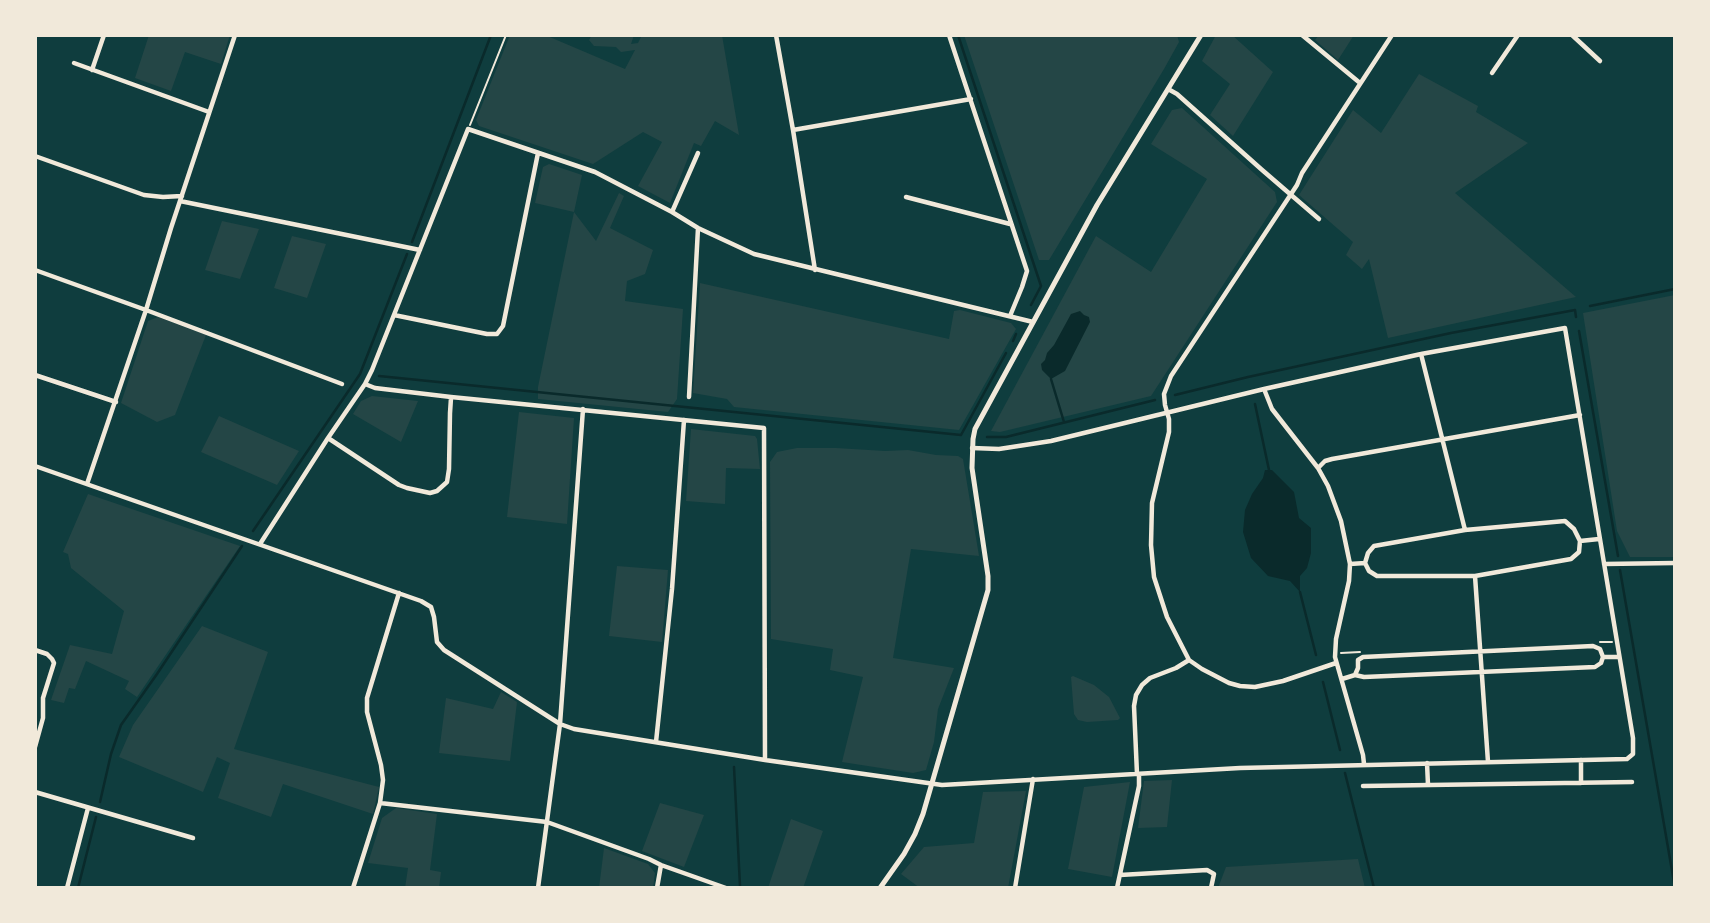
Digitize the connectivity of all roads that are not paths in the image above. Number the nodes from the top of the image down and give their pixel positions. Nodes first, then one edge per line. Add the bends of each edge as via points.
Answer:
1 (104, 35) edge
2 (235, 35) edge
3 (776, 35) edge
4 (950, 35) edge
5 (1201, 35) edge
6 (1302, 35) edge
7 (1392, 35) edge
8 (1518, 35) edge
9 (1572, 35) edge
10 (1600, 61) dead end
11 (75, 63) dead end
12 (92, 70) junction
13 (1492, 73) dead end
14 (1360, 83) junction
15 (1168, 89) junction
16 (971, 99) junction
17 (209, 112) junction
18 (793, 130) junction
19 (538, 153) junction
20 (698, 153) dead end
21 (35, 156) edge
22 (1291, 194) junction
23 (906, 197) dead end
24 (181, 199) junction
25 (673, 212) junction
26 (1320, 219) dead end
27 (1011, 224) junction
28 (698, 228) junction
29 (421, 250) junction
30 (35, 270) edge
31 (815, 270) junction
32 (146, 310) junction
33 (394, 315) junction
34 (1010, 316) junction
35 (1033, 322) junction
36 (1421, 354) junction
37 (35, 375) edge
38 (342, 384) dead end
39 (365, 384) junction
40 (1264, 389) junction
41 (451, 397) junction
42 (689, 397) dead end
43 (116, 402) junction
44 (583, 409) junction
45 (1167, 413) junction
46 (1580, 415) junction
47 (684, 420) junction
48 (328, 438) junction
49 (1443, 440) junction
50 (972, 448) junction
51 (35, 466) edge
52 (1318, 468) junction
53 (87, 484) junction
54 (1465, 530) junction
55 (1600, 539) junction
56 (1580, 541) junction
57 (260, 544) junction
58 (1365, 563) junction
59 (1675, 563) edge
60 (1350, 564) junction
61 (1604, 564) junction
62 (1475, 576) junction
63 (399, 593) junction
64 (35, 650) edge
65 (1481, 652) junction
66 (1603, 657) junction
67 (1619, 657) junction
68 (1189, 660) junction
69 (1336, 663) junction
70 (1482, 673) junction
71 (1355, 675) junction
72 (1342, 679) junction
73 (560, 724) junction
74 (656, 743) junction
75 (35, 747) edge
76 (765, 760) junction
77 (1581, 760) junction
78 (1488, 762) junction
79 (1427, 763) junction
80 (1364, 764) junction
81 (1138, 774) junction
82 (1033, 779) junction
83 (1632, 782) dead end
84 (1581, 783) junction
85 (931, 784) junction
86 (1428, 785) junction
87 (1363, 786) dead end
88 (35, 792) edge
89 (380, 803) junction
90 (88, 808) junction
91 (547, 822) junction
92 (193, 838) dead end
93 (661, 865) junction
94 (1120, 875) junction
95 (67, 888) edge
96 (353, 888) edge
97 (538, 888) edge
98 (657, 888) edge
99 (726, 888) edge
100 (880, 888) edge
101 (1015, 888) edge
102 (1117, 888) edge
103 (1210, 888) edge

1 - 12 street
2 - 17 street
3 - 18 street
4 - 16 street
5 - 15 street
6 - 14 street
7 - 14 street
8 - 13 street
9 - 10 street
11 - 12 street
12 - 17 street
14 - 22 street
15 - 22 street
15 - 35 street
16 - 18 street
16 - 27 street
17 - 24 street
18 - 31 street
19 - 25 street via 595,173
19 - 29 street via 468,129
19 - 33 street via 503,326 497,334
20 - 25 street
21 - 24 street via 145,195
22 - 26 street
22 - 45 street via 1171,376 1164,394
23 - 27 street
24 - 29 street
24 - 32 street
25 - 28 street
27 - 34 street via 1027,271
28 - 31 street via 754,254
28 - 42 street
29 - 33 street
30 - 32 street
31 - 34 street
32 - 38 street
32 - 43 street
33 - 39 street
34 - 35 street
35 - 50 street via 975,429
36 - 40 street
36 - 46 street via 1565,328
36 - 49 street
37 - 43 street
39 - 41 street
39 - 48 street
40 - 45 street
40 - 52 street via 1272,409
41 - 44 street
41 - 48 street via 449,469 447,482 437,491 399,485
43 - 53 street
44 - 47 street
44 - 73 street
45 - 50 street via 1023,446
45 - 68 street via 1169,432 1152,503 1151,560 1162,606
46 - 49 street
46 - 55 street
47 - 74 street
47 - 76 street via 764,428
48 - 57 street
49 - 52 street via 1332,459
49 - 54 street
50 - 85 street via 988,590
51 - 53 street
52 - 60 street via 1341,521
53 - 57 street
54 - 56 street via 1564,521
54 - 58 street via 1374,546
55 - 56 street
55 - 61 street
56 - 62 street via 1571,559
57 - 63 street
58 - 60 street
58 - 62 street via 1377,576
59 - 61 street
60 - 69 street
61 - 67 street
62 - 65 street
63 - 73 street via 431,607 437,642 444,650
63 - 89 street via 368,698 367,712 383,780
64 - 75 street via 54,663
65 - 66 street via 1593,646
65 - 70 street
65 - 71 street via 1363,657
66 - 67 street
66 - 70 street via 1595,667
67 - 77 street via 1633,754 1627,759
68 - 69 street via 1229,683 1255,687
68 - 81 street via 1150,678 1136,695
69 - 72 street
70 - 71 street
70 - 78 street
71 - 72 street
72 - 80 street
73 - 74 street
73 - 91 street
74 - 76 street
76 - 85 street
77 - 78 street
77 - 84 street
78 - 79 street
79 - 80 street
79 - 86 street
80 - 81 street
81 - 82 street
81 - 94 street
82 - 85 street
82 - 101 street
83 - 84 street
84 - 86 street
85 - 100 street via 915,834
86 - 87 street
88 - 90 street
89 - 91 street
89 - 96 street
90 - 92 street
90 - 95 street
91 - 93 street
91 - 97 street
93 - 98 street
93 - 99 street
94 - 102 street
94 - 103 street via 1207,870 1214,874

